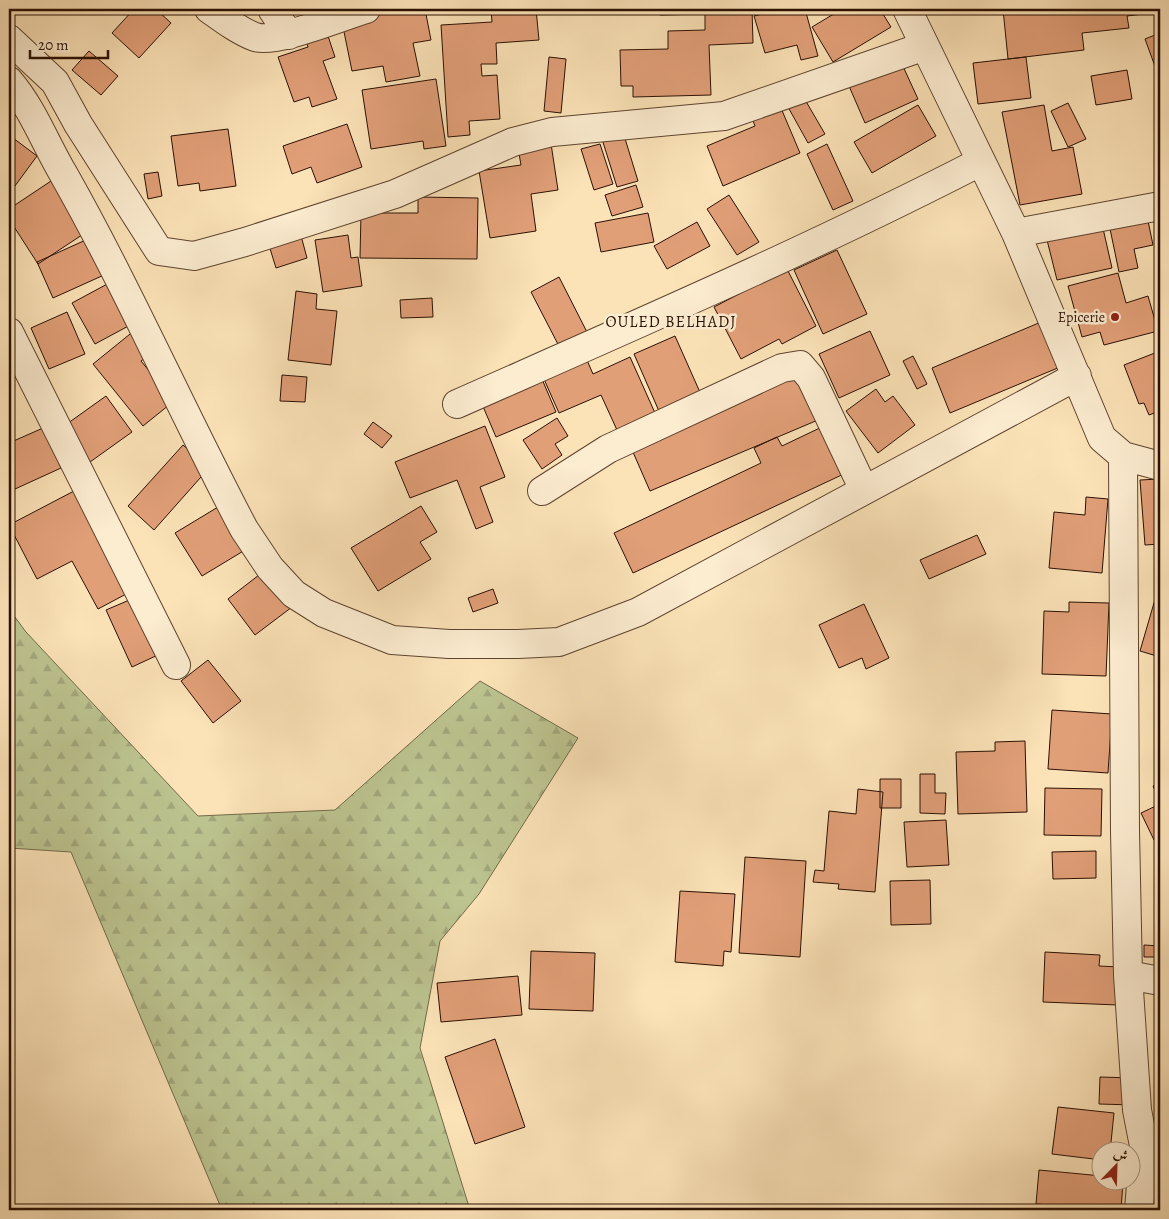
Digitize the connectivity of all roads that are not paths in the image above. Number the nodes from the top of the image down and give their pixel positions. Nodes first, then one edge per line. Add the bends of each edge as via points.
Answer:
1 (209, 9) edge
2 (272, 9) edge
3 (366, 9) edge
4 (907, 9) edge
5 (289, 35) junction
6 (9, 39) edge
7 (925, 46) junction
8 (9, 81) edge
9 (980, 162) junction
10 (1160, 206) edge
11 (1016, 233) junction
12 (9, 332) edge
13 (1077, 376) junction
14 (457, 404) dead end
15 (1124, 456) junction
16 (1160, 466) edge
17 (864, 490) junction
18 (542, 491) dead end
19 (176, 665) dead end
20 (1128, 975) junction
21 (1160, 981) edge
22 (1139, 1210) edge

1 - 5 street via 257,37
2 - 5 street
3 - 5 street
4 - 7 street
6 - 7 street via 55,82 159,251 194,256 395,194 512,142 552,132 724,116
7 - 9 street
8 - 17 street via 25,100 99,237 244,530 270,568 294,594 324,613 392,640 508,644 559,642 638,612
9 - 11 street
9 - 14 street via 753,273
10 - 11 street
11 - 13 street
12 - 19 street
13 - 15 street via 1102,438
13 - 17 street
15 - 16 street
15 - 20 street
17 - 18 street via 811,378 800,365 782,368 608,449
20 - 21 street
20 - 22 street via 1136,1110 1144,1146

